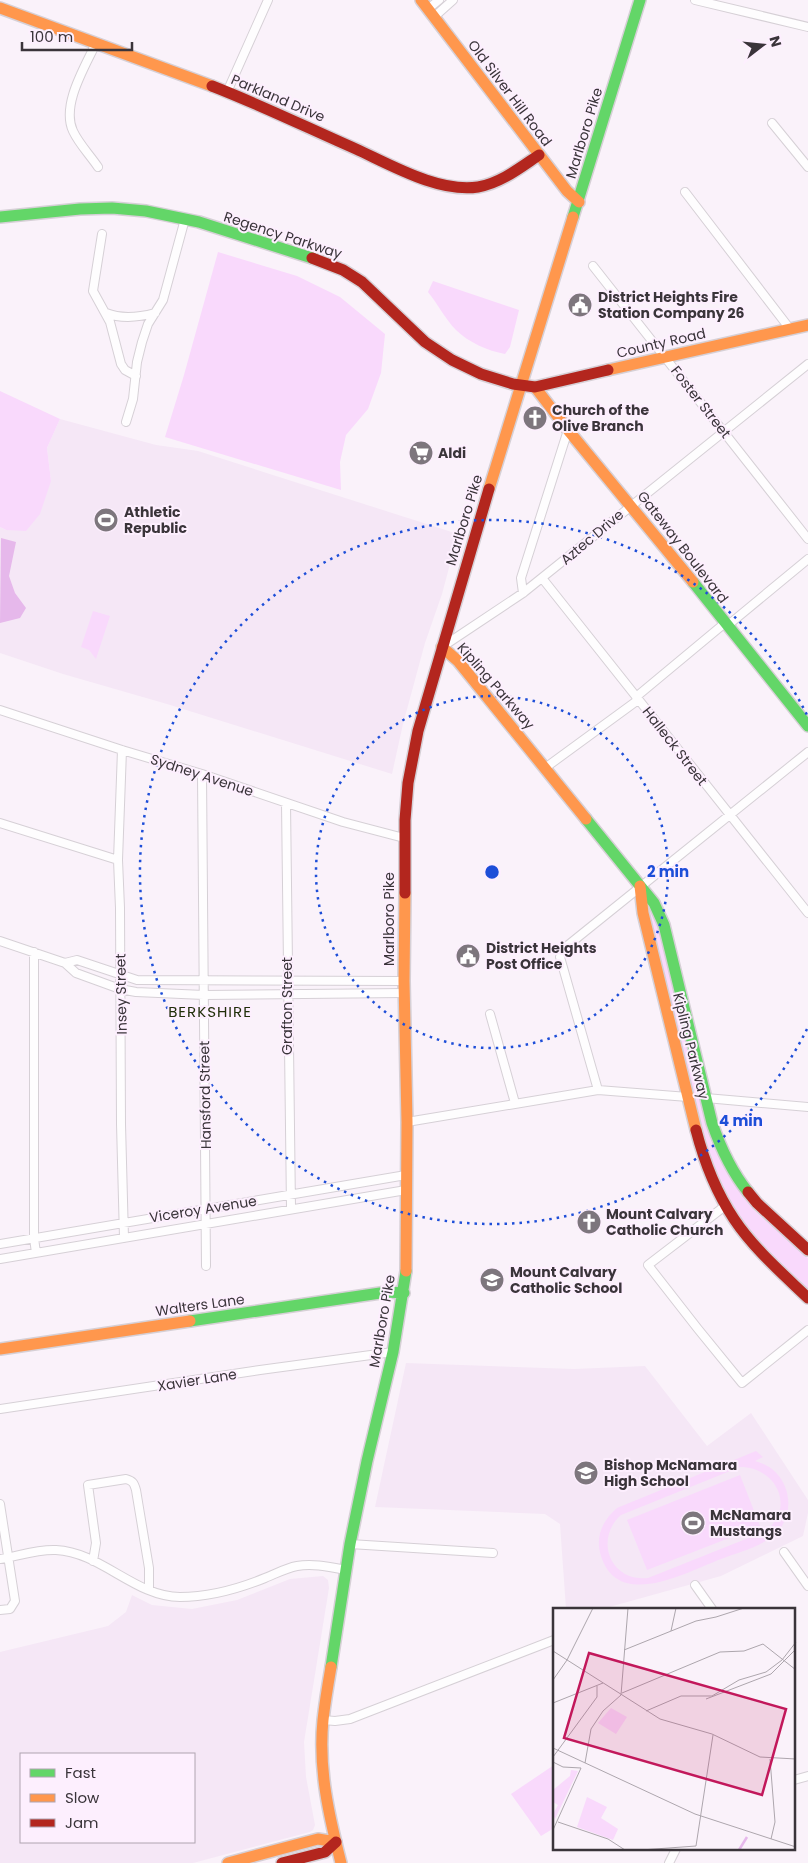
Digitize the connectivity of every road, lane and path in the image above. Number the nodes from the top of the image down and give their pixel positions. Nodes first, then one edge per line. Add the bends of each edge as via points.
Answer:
1 (3, 0) edge
2 (268, 0) edge
3 (439, 0) edge
4 (452, 0) edge
5 (640, 0) edge
6 (695, 0) edge
7 (0, 8) edge
8 (427, 9) edge
9 (808, 27) edge
10 (96, 43) junction
11 (227, 92) junction
12 (772, 123) dead end
13 (539, 155) junction
14 (98, 166) dead end
15 (808, 168) edge
16 (685, 192) dead end
17 (579, 202) junction
18 (0, 217) edge
19 (185, 219) junction
20 (102, 234) dead end
21 (593, 266) dead end
22 (106, 313) junction
23 (155, 313) junction
24 (808, 325) edge
25 (790, 329) junction
26 (665, 357) junction
27 (808, 364) edge
28 (136, 376) junction
29 (521, 387) junction
30 (536, 387) junction
31 (126, 422) dead end
32 (568, 430) junction
33 (725, 432) junction
34 (631, 505) junction
35 (808, 539) edge
36 (808, 559) edge
37 (542, 578) junction
38 (523, 593) junction
39 (726, 625) junction
40 (442, 647) junction
41 (637, 698) junction
42 (0, 710) edge
43 (808, 726) edge
44 (122, 750) junction
45 (808, 752) edge
46 (545, 768) junction
47 (202, 774) junction
48 (286, 803) junction
49 (730, 814) junction
50 (0, 823) edge
51 (404, 838) junction
52 (118, 860) junction
53 (640, 886) junction
54 (808, 913) edge
55 (0, 941) edge
56 (34, 952) junction
57 (65, 963) junction
58 (120, 973) junction
59 (204, 981) junction
60 (287, 981) junction
61 (404, 981) junction
62 (120, 989) junction
63 (404, 993) junction
64 (287, 994) junction
65 (204, 995) junction
66 (490, 1014) dead end
67 (598, 1090) junction
68 (688, 1097) junction
69 (706, 1098) junction
70 (515, 1103) junction
71 (808, 1107) edge
72 (407, 1122) junction
73 (406, 1175) junction
74 (406, 1190) junction
75 (290, 1195) junction
76 (726, 1206) junction
77 (291, 1208) junction
78 (206, 1209) junction
79 (123, 1223) junction
80 (206, 1224) junction
81 (34, 1238) junction
82 (124, 1238) junction
83 (0, 1244) edge
84 (808, 1250) edge
85 (36, 1253) junction
86 (0, 1259) edge
87 (206, 1266) dead end
88 (404, 1293) junction
89 (808, 1298) edge
90 (808, 1330) edge
91 (0, 1349) edge
92 (393, 1352) junction
93 (0, 1409) edge
94 (0, 1504) edge
95 (350, 1544) junction
96 (784, 1552) dead end
97 (493, 1553) dead end
98 (4, 1558) edge
99 (93, 1561) junction
100 (346, 1570) junction
101 (695, 1585) dead end
102 (808, 1586) edge
103 (149, 1590) junction
104 (711, 1608) edge
105 (0, 1610) edge
106 (553, 1640) edge
107 (323, 1720) junction
108 (336, 1842) junction
109 (676, 1850) edge
110 (228, 1863) edge
111 (282, 1863) edge
112 (341, 1863) edge
113 (669, 1863) edge

1 - 7 street
2 - 11 street
3 - 8 street
4 - 8 street
5 - 17 street, Marlboro Pike
6 - 9 street
7 - 10 street, Parkland Drive
8 - 13 street, Old Silver Hill Road
10 - 11 street, Parkland Drive
10 - 14 street via 73,96 69,114 75,135
11 - 13 street, Parkland Drive via 413,175 450,187 486,186
12 - 15 street
13 - 17 street, Old Silver Hill Road
16 - 25 street
17 - 29 street, Marlboro Pike
18 - 19 street, Regency Parkway via 92,207 149,211
19 - 23 street via 163,300
19 - 29 street, Regency Parkway via 338,268 365,285 428,345 451,360 477,373
20 - 22 street via 93,291
21 - 26 street, Foster Street
22 - 23 street via 129,317
22 - 28 street via 121,364
23 - 28 street via 142,342
24 - 25 street, County Road
25 - 26 street, County Road
26 - 30 street, County Road
26 - 33 street, Foster Street
27 - 33 street, Aztec Drive
28 - 31 street
29 - 30 street, County Road
29 - 40 street, Marlboro Pike
30 - 32 street, Gateway Boulevard
32 - 34 street, Gateway Boulevard
32 - 38 street via 521,578
33 - 34 street, Aztec Drive
33 - 35 street, Foster Street
34 - 37 street, Aztec Drive
34 - 39 street, Gateway Boulevard
36 - 39 street
37 - 38 street, Aztec Drive
37 - 41 street, Halleck Street
38 - 40 street, Aztec Drive
39 - 41 street
39 - 43 street, Gateway Boulevard
40 - 46 street, Kipling Parkway via 458,661
40 - 51 street, Marlboro Pike via 413,753
41 - 46 street
41 - 49 street, Halleck Street
42 - 44 street, Sydney Avenue
44 - 47 street, Sydney Avenue
44 - 52 street, Insey Street
45 - 49 street
46 - 53 street, Kipling Parkway
47 - 48 street, Sydney Avenue
47 - 59 street, Hansford Street
48 - 51 street, Sydney Avenue
48 - 60 street, Grafton Street
49 - 53 street
49 - 54 street, Halleck Street
50 - 52 street
51 - 61 street, Marlboro Pike
52 - 58 street, Insey Street
53 - 67 street via 561,951 560,957
53 - 68 street, Kipling Parkway via 643,914
53 - 69 street, Kipling Parkway via 658,909 664,925
55 - 56 street
56 - 57 street
56 - 81 street
57 - 58 street via 77,960
57 - 62 street via 76,972
58 - 59 street via 137,980
58 - 62 street, Insey Street
59 - 60 street
59 - 65 street, Hansford Street
60 - 61 street
60 - 64 street, Grafton Street
61 - 63 street, Marlboro Pike
62 - 65 street
62 - 79 street, Insey Street
63 - 64 street
63 - 72 street, Marlboro Pike
64 - 65 street
64 - 75 street, Grafton Street
65 - 78 street, Hansford Street
66 - 70 street
67 - 68 street
67 - 70 street
68 - 76 street, Kipling Parkway via 706,1164
69 - 71 street
69 - 84 street, Kipling Parkway via 715,1134 739,1181 757,1204
70 - 72 street
72 - 73 street, Marlboro Pike
73 - 74 street, Marlboro Pike
73 - 75 street, Viceroy Avenue
74 - 77 street, Viceroy Avenue
74 - 88 street, Marlboro Pike
75 - 77 street, Grafton Street
75 - 78 street, Viceroy Avenue
76 - 89 street, Kipling Parkway via 767,1260
76 - 90 street via 648,1265 742,1383
77 - 80 street, Viceroy Avenue
78 - 79 street, Viceroy Avenue
78 - 80 street, Hansford Street
79 - 81 street, Viceroy Avenue
79 - 82 street, Insey Street
80 - 82 street, Viceroy Avenue
80 - 87 street, Hansford Street
81 - 83 street, Viceroy Avenue
81 - 85 street
82 - 85 street, Viceroy Avenue
85 - 86 street, Viceroy Avenue
88 - 91 street, Walters Lane via 387,1292
88 - 92 street, Marlboro Pike
92 - 93 street, Xavier Lane
92 - 95 street, Marlboro Pike
94 - 98 street
95 - 97 street
95 - 100 street, Marlboro Pike
96 - 102 street
98 - 99 street via 57,1550
98 - 105 street via 15,1601 10,1609
99 - 103 street
99 - 103 street via 96,1543 88,1485 132,1480 149,1568
100 - 103 street via 320,1565 297,1566 241,1587 205,1595 178,1597
100 - 107 street, Marlboro Pike
101 - 104 street
106 - 107 street via 350,1719
107 - 108 street, Marlboro Pike via 322,1774
108 - 110 street via 318,1840
108 - 111 street via 325,1852
108 - 112 street, Marlboro Pike
109 - 113 street

